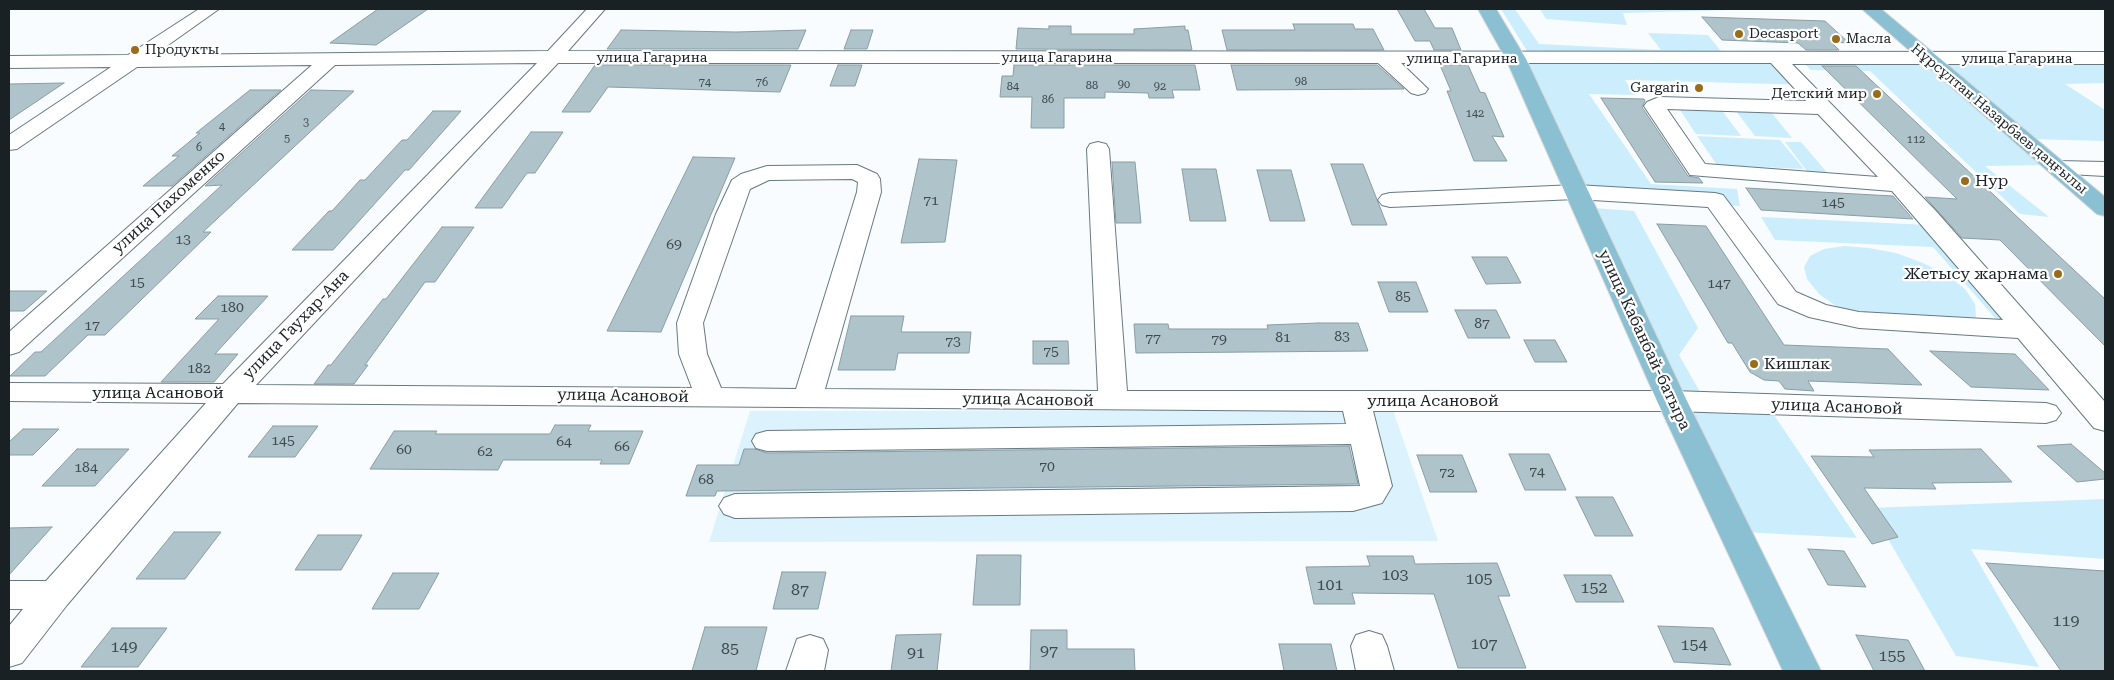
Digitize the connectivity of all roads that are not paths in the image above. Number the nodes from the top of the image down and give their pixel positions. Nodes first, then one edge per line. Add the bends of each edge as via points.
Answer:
1 (210, 9) edge
2 (596, 9) edge
3 (1488, 9) edge
4 (1871, 9) edge
5 (553, 57) junction
6 (2105, 58) edge
7 (330, 59) junction
8 (1385, 59) junction
9 (1516, 59) junction
10 (1776, 59) junction
11 (1928, 59) junction
12 (132, 61) junction
13 (9, 62) edge
14 (1418, 89) dead end
15 (1822, 108) junction
16 (9, 144) edge
17 (1098, 148) dead end
18 (2058, 168) junction
19 (2105, 169) edge
20 (1698, 170) junction
21 (1897, 184) junction
22 (1576, 192) junction
23 (1390, 200) dead end
24 (1716, 200) junction
25 (2105, 208) edge
26 (2028, 330) junction
27 (9, 346) edge
28 (9, 392) edge
29 (231, 393) junction
30 (710, 397) junction
31 (808, 398) junction
32 (1113, 401) junction
33 (1356, 401) junction
34 (1672, 401) junction
35 (2046, 413) dead end
36 (2105, 421) edge
37 (1364, 434) junction
38 (767, 441) dead end
39 (735, 506) dead end
40 (9, 595) edge
41 (55, 595) junction
42 (9, 652) edge
43 (1802, 671) edge

1 - 12 street
2 - 5 street, улица Гаухар-Ана
3 - 9 main road, улица Кабанбай-батыра
4 - 11 main road, Нұрсұлтан Назарбаев даңғылы
5 - 7 street, улица Гагарина
5 - 8 street, улица Гагарина
5 - 29 street, улица Гаухар-Ана
6 - 11 street, улица Гагарина
7 - 12 street, улица Гагарина
7 - 27 street, улица Пахоменко
8 - 9 street, улица Гагарина
8 - 14 street
9 - 10 street, улица Гагарина
9 - 22 main road, улица Кабанбай-батыра
10 - 11 street, улица Гагарина
10 - 15 street
11 - 18 main road, Нұрсұлтан Назарбаев даңғылы
12 - 13 street, улица Гагарина
12 - 16 street
15 - 20 street via 1659,103 1654,106
15 - 21 street
17 - 32 street
18 - 19 street
18 - 25 main road, Нұрсұлтан Назарбаев даңғылы
20 - 21 street
20 - 24 street
21 - 26 street
22 - 23 street
22 - 24 street
22 - 34 main road, улица Кабанбай-батыра
24 - 26 street via 1787,298 1859,320
26 - 36 street
28 - 29 street, улица Асановой
29 - 30 street, улица Асановой
29 - 41 street, улица Гаухар-Ана
30 - 31 street, улица Асановой
30 - 31 street via 692,354 690,323 740,185 767,173 857,172 869,179 869,192
31 - 32 street, улица Асановой
32 - 33 street, улица Асановой
33 - 34 street, улица Асановой
33 - 37 street
34 - 35 street, улица Асановой
34 - 43 main road, улица Кабанбай-батыра
37 - 38 street
37 - 39 street via 1376,486 1371,495 1353,499
40 - 41 street
41 - 42 street, улица Гаухар-Ана

